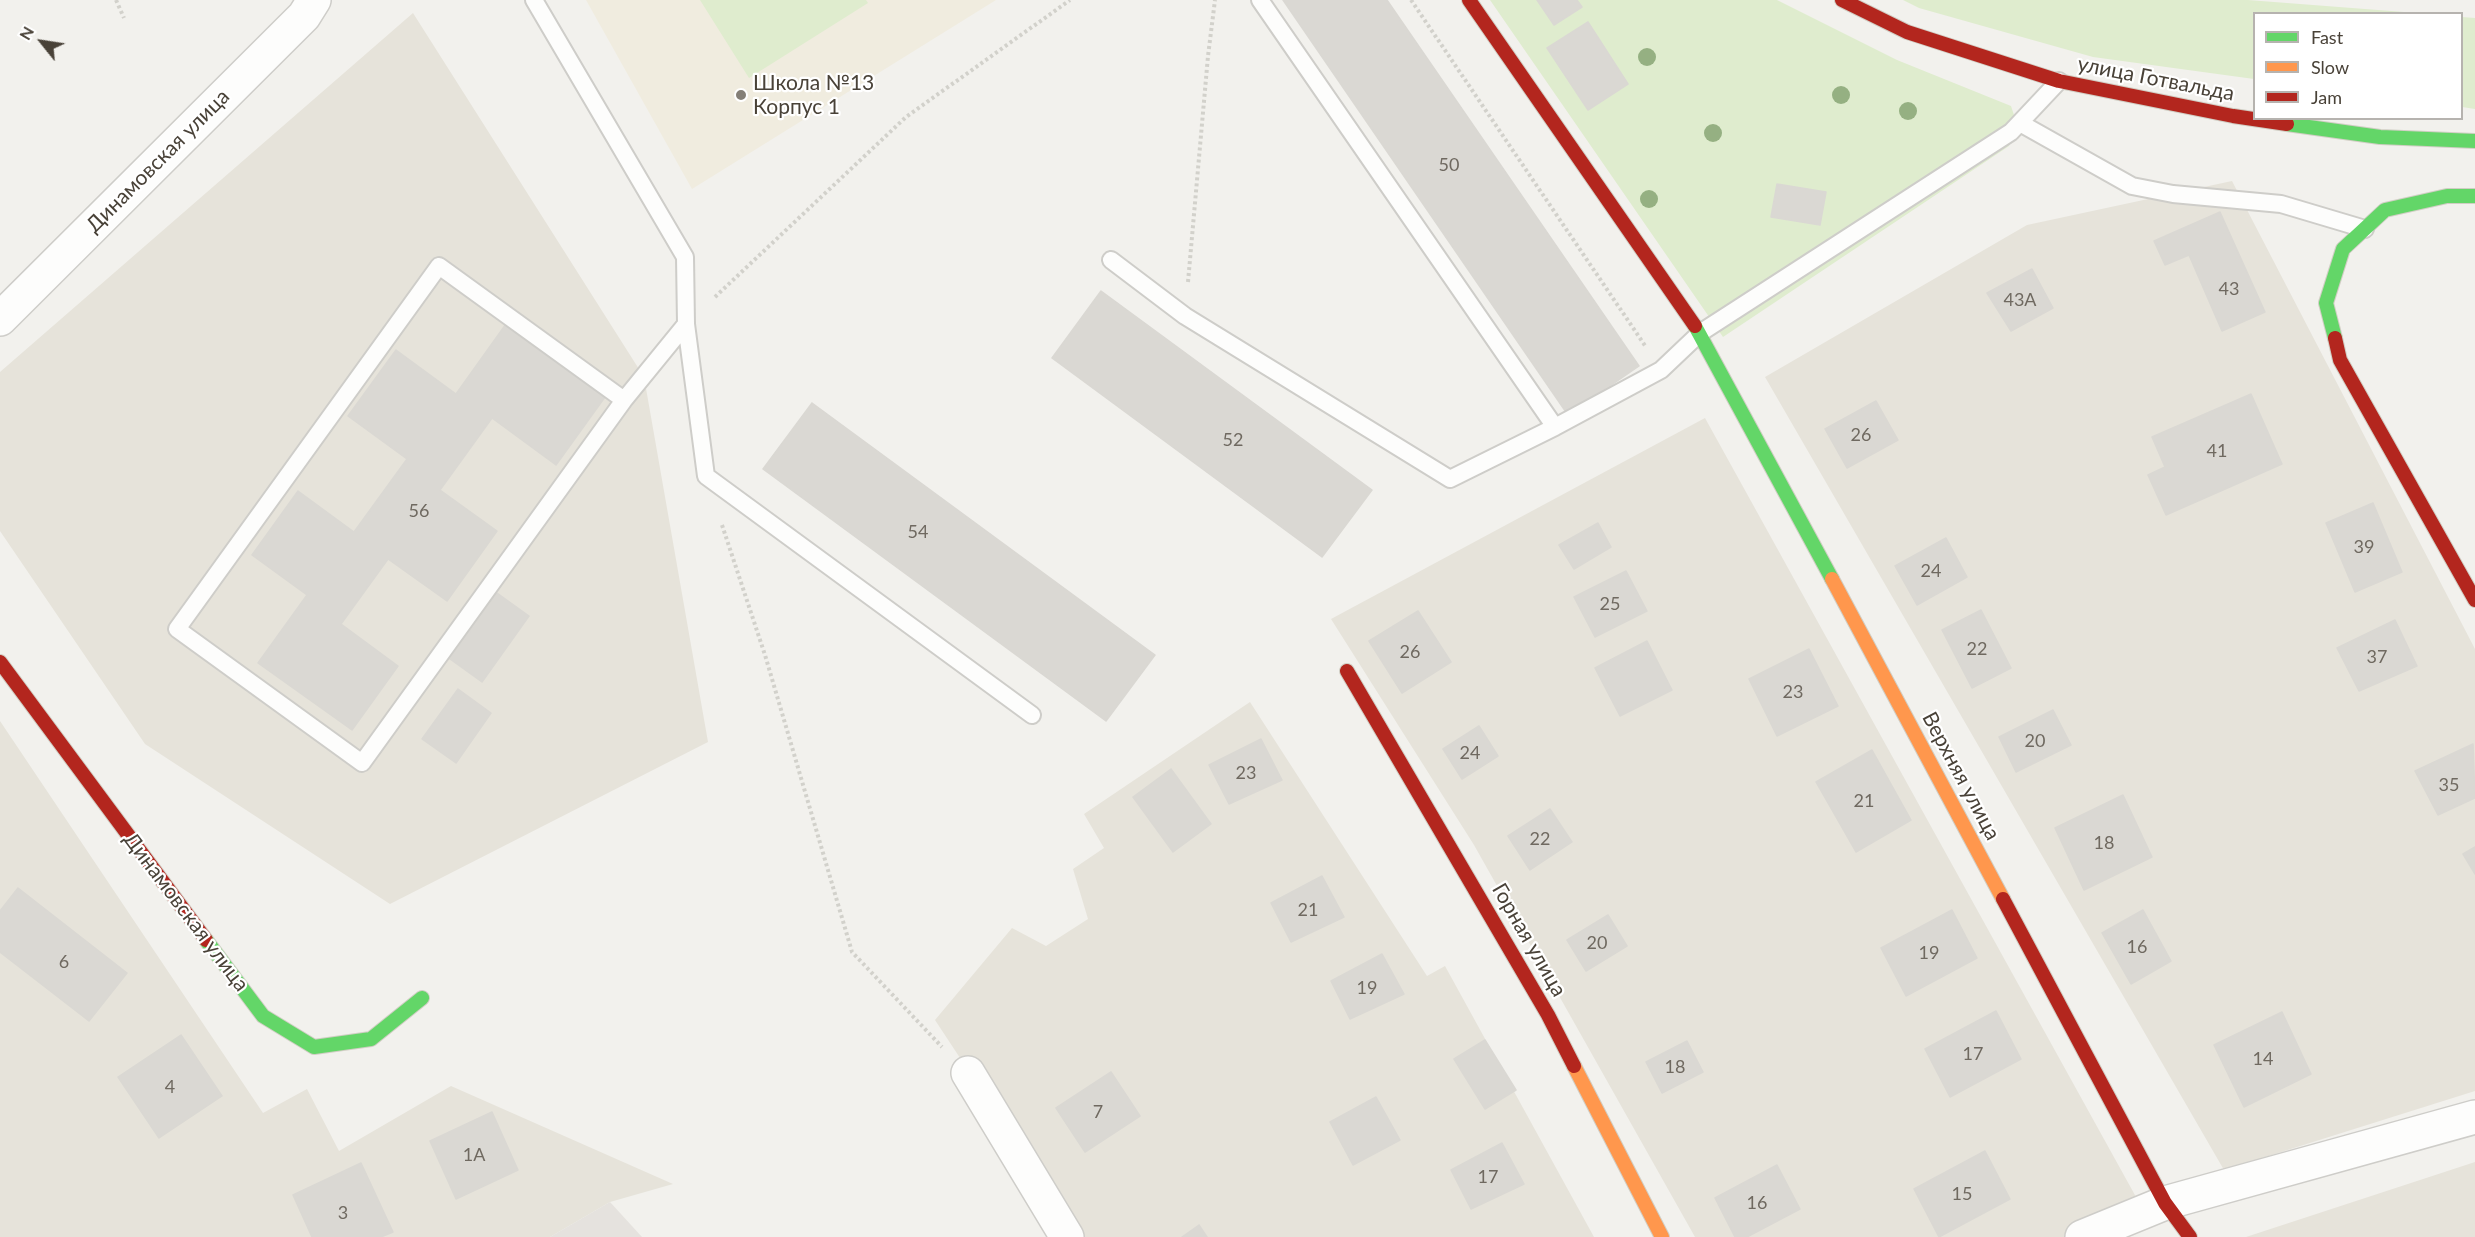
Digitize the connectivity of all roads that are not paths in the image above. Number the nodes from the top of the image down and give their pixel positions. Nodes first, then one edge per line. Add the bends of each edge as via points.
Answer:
1 (314, 0) edge
2 (534, 0) edge
3 (1260, 0) edge
4 (1469, 0) edge
5 (1842, 0) edge
6 (2059, 81) junction
7 (2253, 119) edge
8 (2259, 120) edge
9 (2020, 123) junction
10 (2475, 141) edge
11 (2475, 196) edge
12 (2365, 229) junction
13 (1111, 260) dead end
14 (0, 319) edge
15 (686, 324) junction
16 (1700, 333) junction
17 (624, 400) junction
18 (1555, 427) junction
19 (2475, 600) edge
20 (0, 662) edge
21 (1347, 671) dead end
22 (1032, 715) dead end
23 (422, 998) dead end
24 (968, 1073) road end
25 (2475, 1117) edge
26 (2165, 1203) junction
27 (1067, 1237) edge
28 (1662, 1237) edge
29 (2082, 1237) edge
30 (2190, 1237) edge

1 - 14 street, Динамовская улица via 295,24
2 - 15 lane via 685,256
3 - 18 lane
4 - 16 street, Верхняя улица
5 - 6 street, улица Готвальда via 1907,32
6 - 7 street, улица Готвальда
6 - 9 lane
8 - 10 street, улица Готвальда via 2380,137
9 - 12 lane via 2132,186 2173,194 2281,204
9 - 16 lane
11 - 12 street via 2447,196 2385,210
12 - 19 street via 2343,249 2326,303 2340,360
13 - 18 lane via 1185,316 1450,479
15 - 17 lane
15 - 22 lane via 706,476
16 - 18 lane via 1661,370
16 - 26 street, Верхняя улица
17 - 17 lane via 362,763 177,628 439,266
20 - 23 street, Динамовская улица via 262,1016 314,1047 370,1039
21 - 28 street, Горная улица via 1548,1015
24 - 27 street
25 - 26 street
26 - 29 street
26 - 30 street, Верхняя улица

